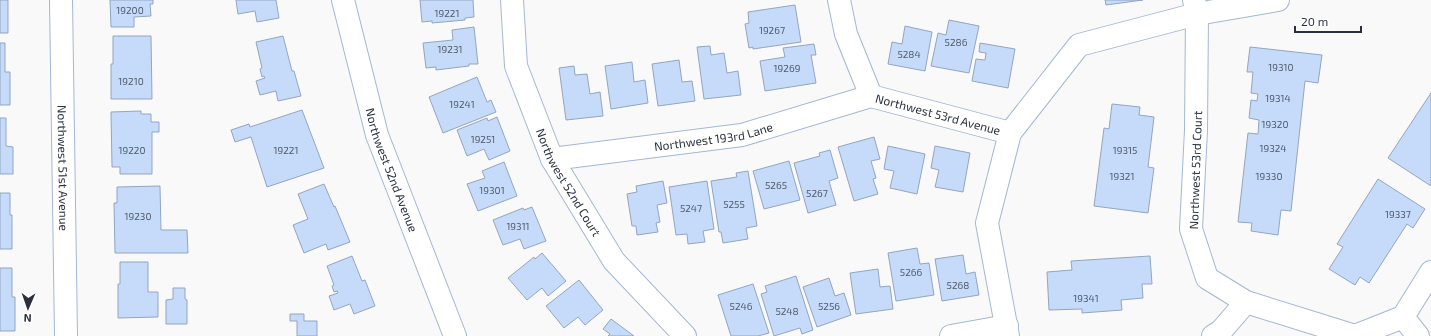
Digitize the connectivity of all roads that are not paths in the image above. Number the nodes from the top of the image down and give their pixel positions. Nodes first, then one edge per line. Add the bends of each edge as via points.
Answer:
1 (61, 0) edge
2 (343, 0) edge
3 (512, 0) edge
4 (839, 0) edge
5 (1278, 0) edge
6 (1196, 7) edge
7 (871, 96) junction
8 (1010, 133) junction
9 (552, 159) junction
10 (1431, 272) edge
11 (1246, 302) junction
12 (1403, 317) junction
13 (1008, 331) edge
14 (66, 336) edge
15 (455, 336) edge
16 (685, 336) edge
17 (951, 336) edge
18 (1212, 336) edge
19 (1418, 336) edge

1 - 14 street, Northwest 51st Avenue
2 - 15 street, Northwest 52nd Avenue via 378,135
3 - 9 street, Northwest 52nd Court via 516,66
4 - 7 street, Northwest 53rd Avenue via 846,34
5 - 6 street, Northwest 53rd Avenue
6 - 8 street, Northwest 53rd Avenue via 1079,45
6 - 11 street, Northwest 53rd Court via 1196,130 1191,229 1207,278
7 - 8 street, Northwest 53rd Avenue
7 - 9 street, Northwest 193rd Lane via 742,135
8 - 13 street, Northwest 53rd Avenue via 987,223
9 - 16 street, Northwest 52nd Court via 614,261
10 - 12 street
11 - 12 street, Northwest 53rd Court via 1355,336
11 - 18 street via 1221,330
12 - 19 street
13 - 17 street

